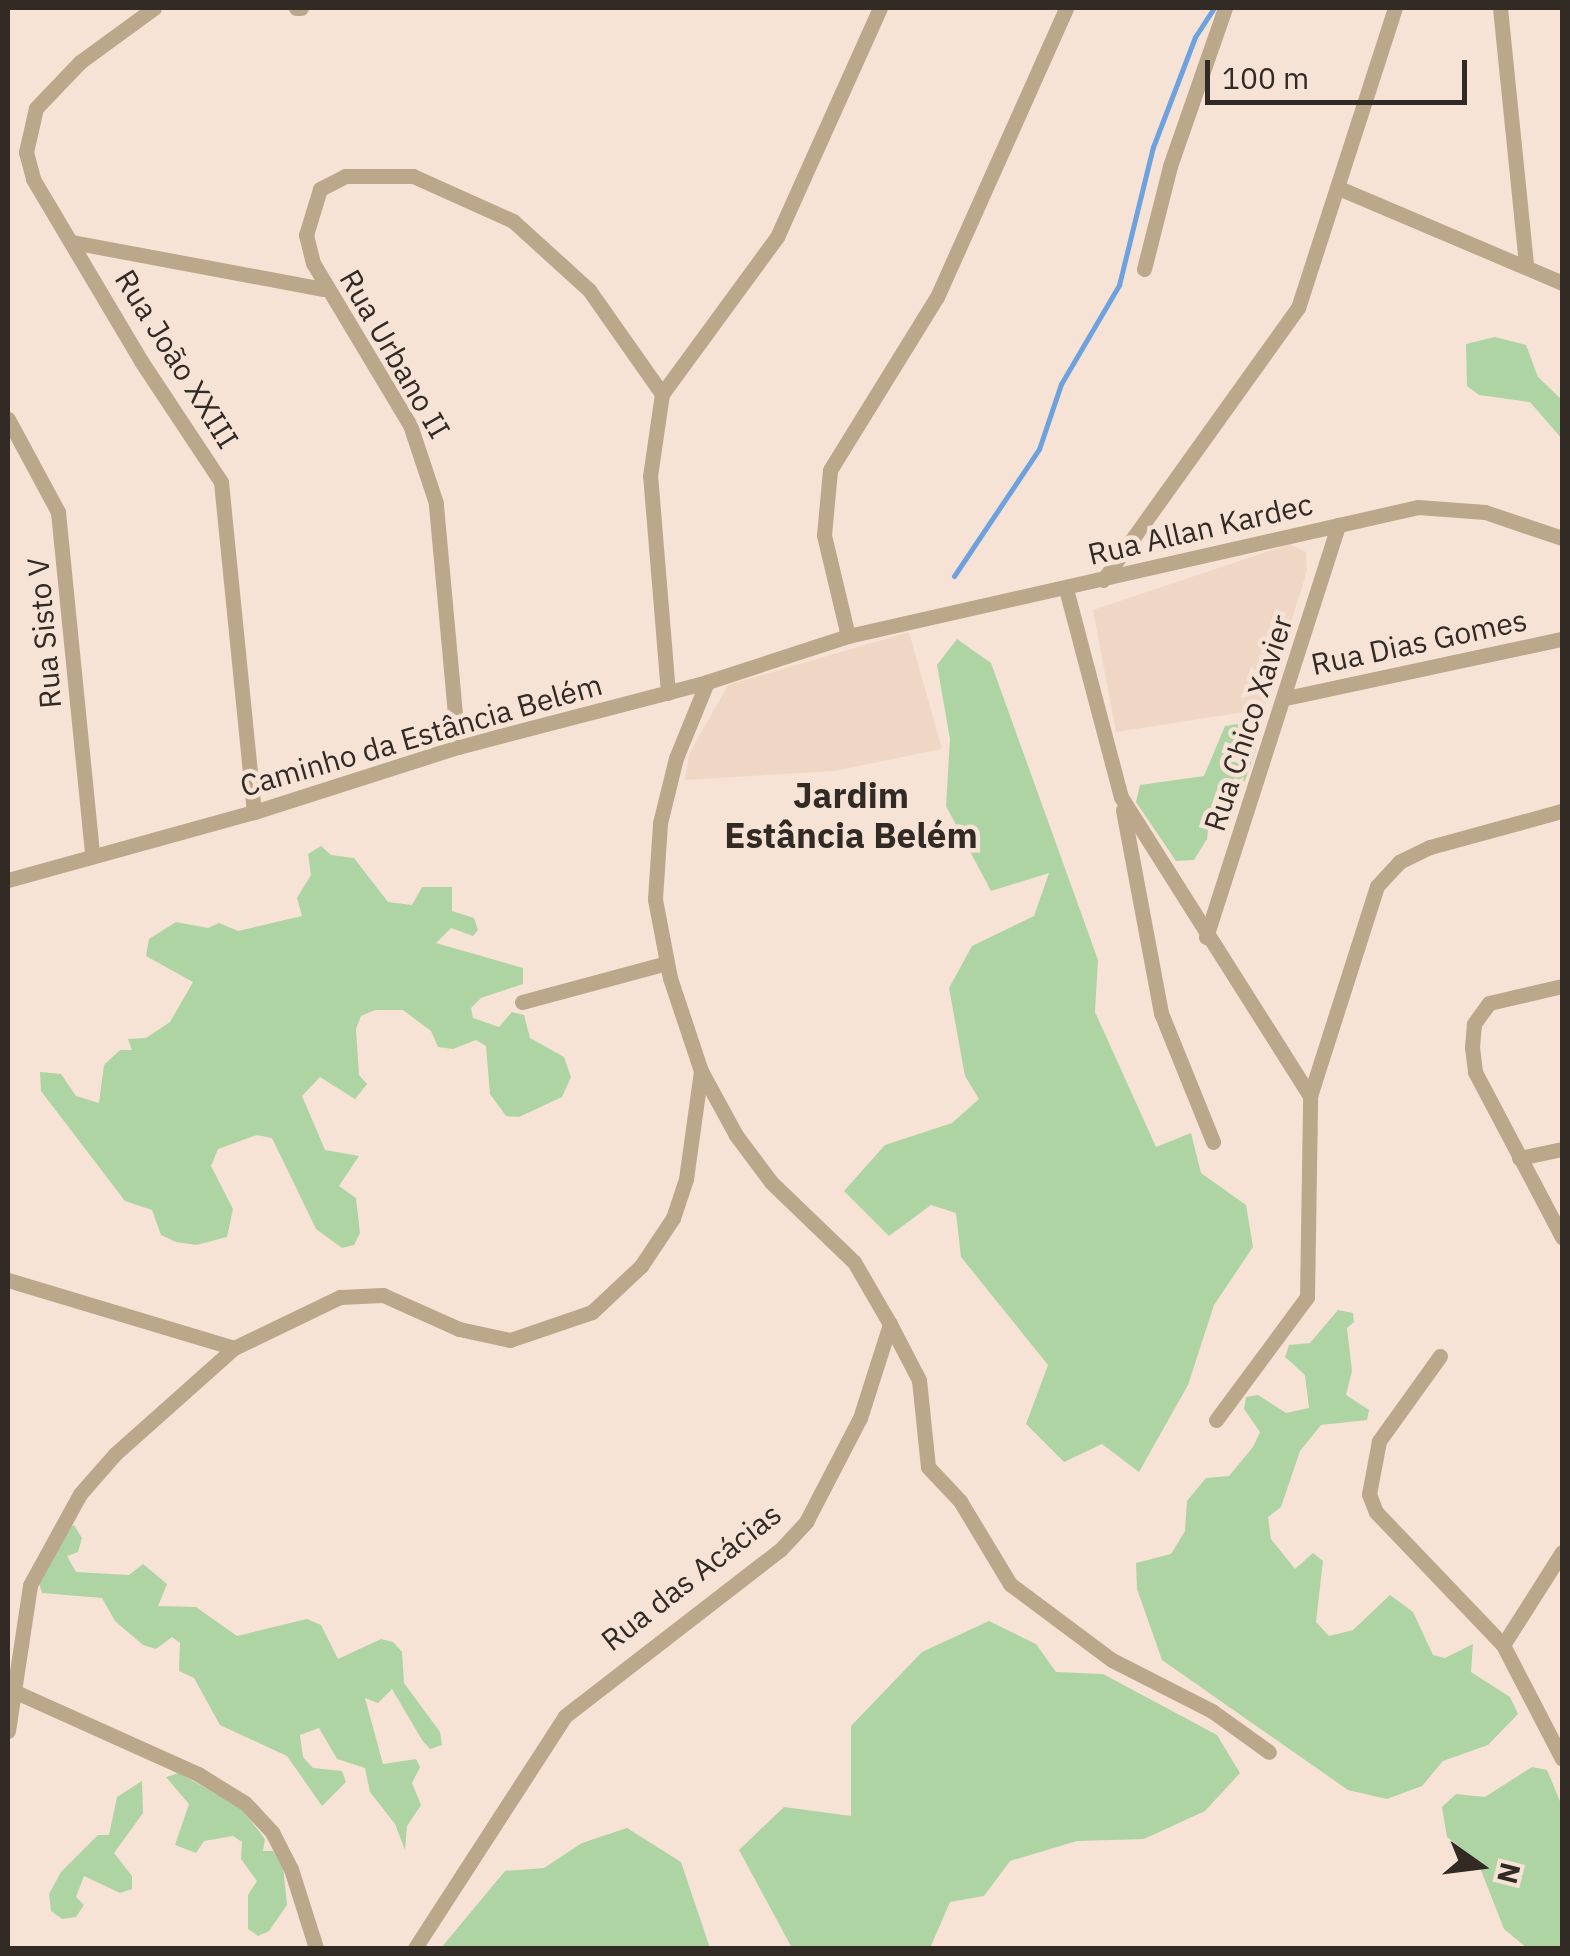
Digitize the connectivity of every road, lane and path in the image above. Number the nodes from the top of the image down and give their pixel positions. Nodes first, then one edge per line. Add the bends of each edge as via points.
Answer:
1 (154, 8) edge
2 (880, 8) edge
3 (1066, 8) edge
4 (1225, 8) edge
5 (1395, 8) edge
6 (1500, 8) edge
7 (1341, 189) junction
8 (72, 242) junction
9 (1526, 266) junction
10 (1144, 270) dead end
11 (1562, 284) edge
12 (324, 288) junction
13 (662, 394) junction
14 (8, 419) edge
15 (1338, 525) junction
16 (1562, 538) edge
17 (1103, 580) junction
18 (1066, 588) junction
19 (848, 636) junction
20 (1562, 639) edge
21 (707, 682) junction
22 (668, 693) junction
23 (1286, 698) junction
24 (458, 746) junction
25 (1121, 796) junction
26 (1562, 811) edge
27 (254, 812) junction
28 (92, 854) junction
29 (8, 880) edge
30 (1206, 937) junction
31 (668, 963) junction
32 (1562, 986) edge
33 (522, 1002) dead end
34 (701, 1070) junction
35 (1310, 1096) junction
36 (1214, 1142) dead end
37 (1562, 1150) edge
38 (1519, 1158) junction
39 (1562, 1237) edge
40 (8, 1280) edge
41 (890, 1324) junction
42 (234, 1348) junction
43 (1440, 1356) dead end
44 (1216, 1420) dead end
45 (1562, 1552) edge
46 (1503, 1645) junction
47 (18, 1693) junction
48 (8, 1731) edge
49 (1269, 1752) dead end
50 (1562, 1759) edge
51 (316, 1948) edge
52 (414, 1948) edge

1 - 8 street, Rua João XXIII via 80,62 36,108 26,130 33,178
2 - 13 street via 777,236
3 - 19 street via 944,284 830,470 824,535
4 - 10 street via 1176,149
5 - 7 street
6 - 9 street
7 - 9 street
7 - 17 street via 1298,308
8 - 12 street
8 - 27 street, Rua João XXIII via 221,482
9 - 11 street
12 - 13 street, Rua Urbano II via 306,235 320,188 345,176 413,176 513,221 560,259
12 - 24 street, Rua Urbano II via 410,425 426,466 436,503
13 - 22 street via 650,476
14 - 28 street, Rua Sisto V via 58,512
15 - 16 street, Rua Allan Kardec via 1451,505
15 - 17 street, Rua Allan Kardec
15 - 23 street, Rua Chico Xavier
17 - 18 street, Rua Allan Kardec
18 - 19 street, Rua Allan Kardec
18 - 25 street
19 - 21 street, Caminho da Estância Belém
20 - 23 street, Rua Dias Gomes
21 - 22 street, Caminho da Estância Belém
21 - 31 street via 676,758 660,823 655,899
22 - 24 street, Caminho da Estância Belém
23 - 30 street, Rua Chico Xavier
24 - 27 street, Caminho da Estância Belém
25 - 30 street
25 - 36 street via 1160,1013
26 - 35 street via 1430,847 1399,862 1378,886
27 - 28 street, Caminho da Estância Belém
28 - 29 street, Caminho da Estância Belém
30 - 35 street
31 - 33 street
31 - 34 street
32 - 38 street via 1489,1003 1474,1024 1475,1072
34 - 41 street via 748,1150 854,1262
34 - 42 street via 686,1179 673,1218 641,1266 592,1312 542,1332 498,1339 368,1292 302,1312
35 - 44 street via 1307,1297
37 - 38 street
38 - 39 street
40 - 42 street
41 - 49 street via 919,1380 928,1467 960,1500 1010,1584 1112,1660 1212,1710
41 - 52 street, Rua das Acácias via 860,1418 806,1522 780,1550 565,1716
42 - 47 street via 115,1454 72,1507 30,1585
43 - 46 street via 1378,1441 1369,1494 1376,1512
45 - 46 street
46 - 50 street
47 - 48 street
47 - 51 street via 198,1774 245,1803 285,1857

